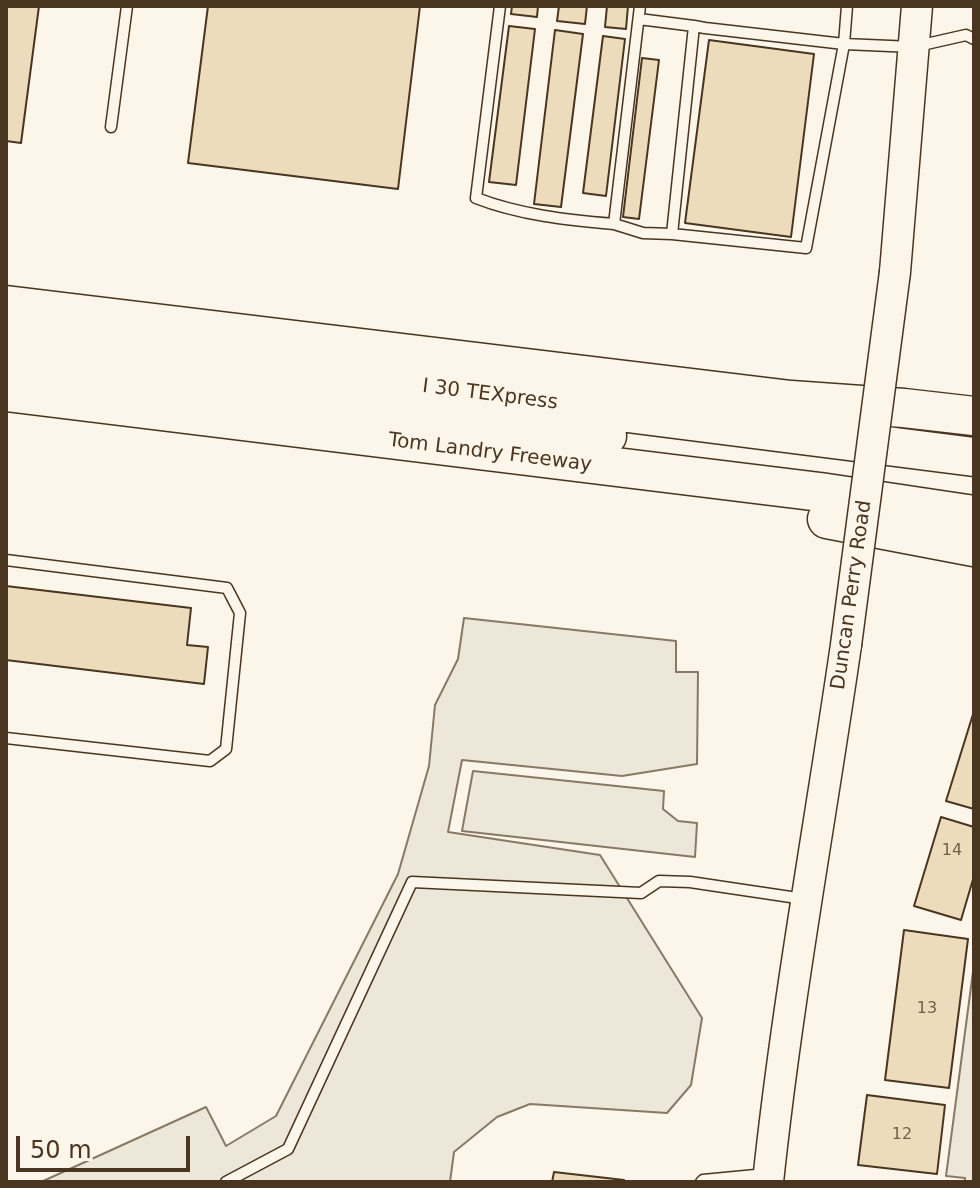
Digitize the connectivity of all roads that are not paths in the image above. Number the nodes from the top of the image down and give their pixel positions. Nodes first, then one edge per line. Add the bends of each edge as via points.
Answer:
1 (127, 6) edge
2 (500, 6) edge
3 (640, 6) edge
4 (847, 6) edge
5 (917, 6) edge
6 (639, 19) junction
7 (694, 26) junction
8 (974, 39) edge
9 (844, 44) junction
10 (913, 47) junction
11 (111, 127) dead end
12 (614, 224) junction
13 (672, 234) junction
14 (6, 305) edge
15 (6, 334) edge
16 (6, 363) edge
17 (6, 392) edge
18 (974, 401) edge
19 (904, 408) junction
20 (974, 416) edge
21 (433, 446) junction
22 (974, 457) edge
23 (974, 474) edge
24 (974, 515) edge
25 (974, 547) edge
26 (6, 560) edge
27 (6, 738) edge
28 (806, 899) junction
29 (768, 1178) edge
30 (226, 1182) edge
31 (701, 1182) edge

1 - 11 lane
2 - 12 lane via 476,198 503,208
3 - 6 lane
4 - 9 lane
5 - 10 street, Duncan Perry Road
6 - 7 lane
6 - 12 lane
7 - 9 lane
7 - 13 lane
8 - 10 lane via 966,35
9 - 10 lane
9 - 13 lane via 806,248
10 - 28 street, Duncan Perry Road, bridge via 895,272
12 - 13 lane
14 - 19 highway via 775,398
15 - 22 highway, I 30 TEXpress
16 - 23 highway, I 30 TEXpress via 427,417
17 - 21 highway, Tom Landry Freeway
18 - 19 highway
19 - 20 highway
21 - 24 highway, Tom Landry Freeway
21 - 25 highway via 473,467 819,517
26 - 27 lane via 227,588 240,613 226,749 210,761
28 - 29 street, Duncan Perry Road
28 - 30 lane via 690,882 659,881 641,893 412,882 288,1149
29 - 31 lane

